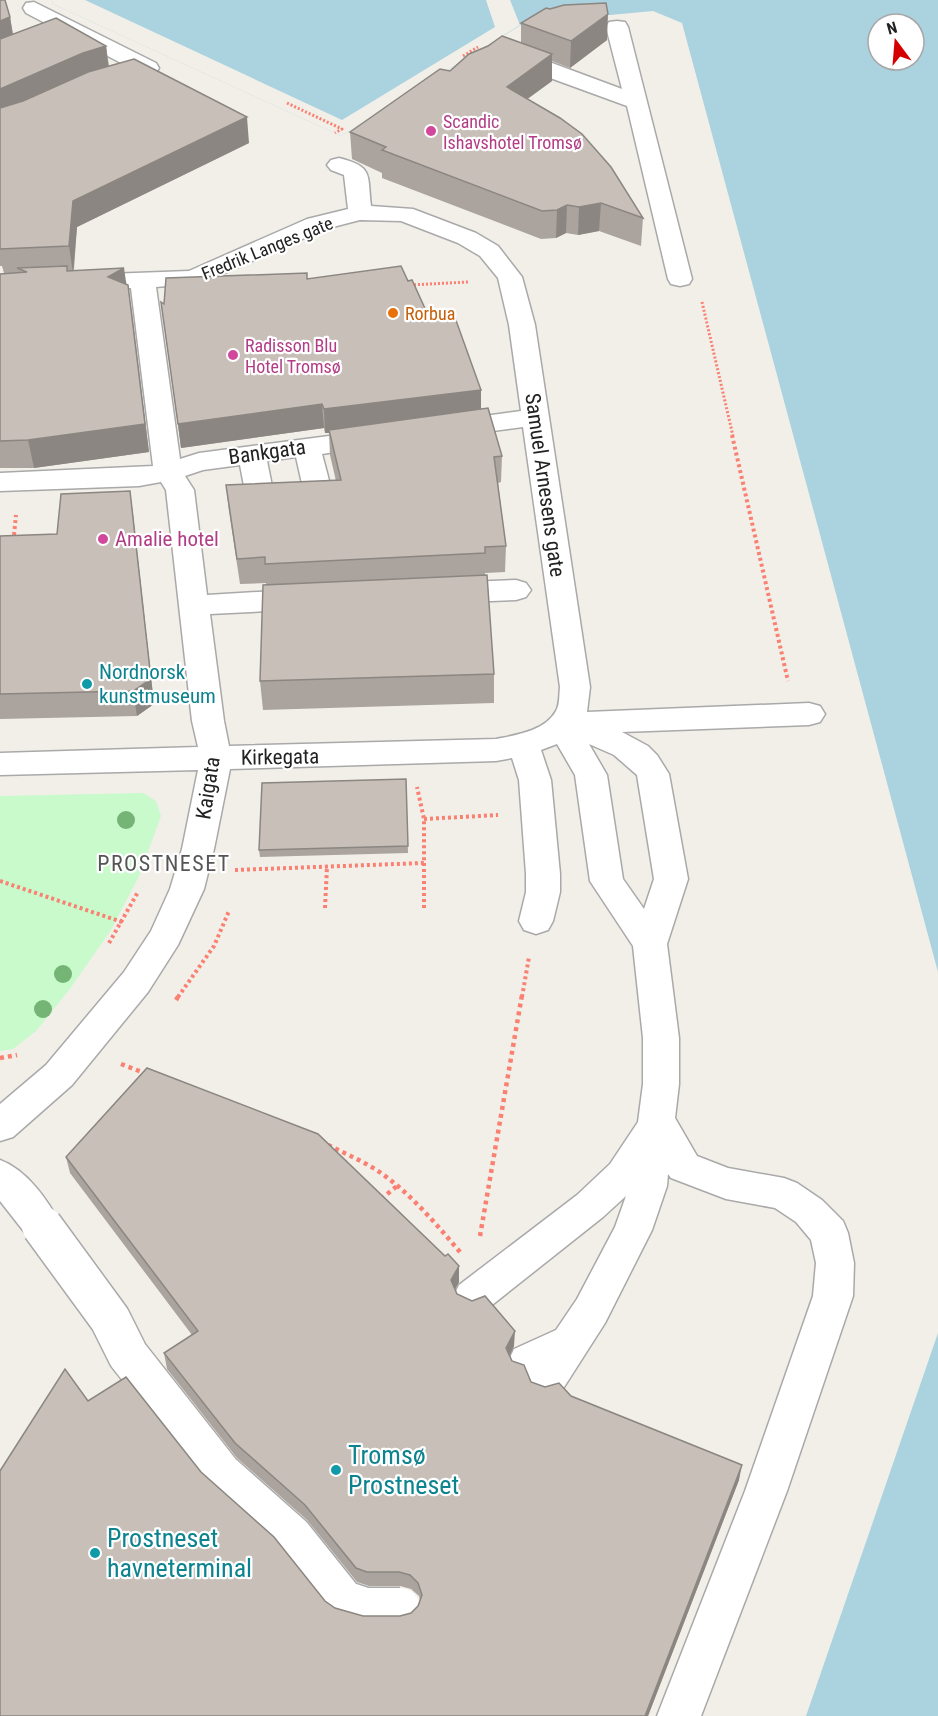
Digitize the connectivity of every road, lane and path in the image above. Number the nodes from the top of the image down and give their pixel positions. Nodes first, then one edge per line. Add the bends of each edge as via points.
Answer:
1 (33, 4) edge
2 (11, 11) edge
3 (618, 27) dead end
4 (73, 28) junction
5 (52, 37) edge
6 (487, 54) edge
7 (115, 75) edge
8 (637, 102) junction
9 (287, 104) dead end
10 (334, 134) dead end
11 (347, 168) dead end
12 (360, 213) junction
13 (489, 251) joint
14 (680, 279) dead end
15 (143, 281) junction
16 (473, 282) dead end
17 (0, 286) edge
18 (400, 286) edge
19 (701, 296) dead end
20 (534, 417) junction
21 (307, 446) junction
22 (252, 454) junction
23 (168, 472) junction
24 (0, 482) edge
25 (317, 488) edge
26 (259, 491) edge
27 (16, 515) dead end
28 (14, 535) junction
29 (7, 536) edge
30 (22, 537) edge
31 (516, 590) dead end
32 (421, 594) edge
33 (338, 598) edge
34 (196, 605) junction
35 (802, 714) joint
36 (561, 724) junction
37 (523, 745) junction
38 (216, 759) junction
39 (0, 764) edge
40 (415, 779) dead end
41 (499, 815) dead end
42 (424, 819) junction
43 (424, 863) junction
44 (327, 867) junction
45 (234, 870) dead end
46 (0, 881) edge
47 (142, 883) dead end
48 (325, 908) dead end
49 (424, 910) dead end
50 (536, 921) joint
51 (122, 922) junction
52 (650, 944) junction
53 (106, 948) dead end
54 (21, 1052) dead end
55 (76, 1054) junction
56 (0, 1058) edge
57 (155, 1077) edge
58 (658, 1122) junction
59 (0, 1126) edge
60 (325, 1143) edge
61 (0, 1176) edge
62 (397, 1186) junction
63 (381, 1207) edge
64 (479, 1244) dead end
65 (468, 1259) dead end
66 (473, 1298) edge
67 (536, 1372) dead end
68 (400, 1608) dead end
69 (679, 1716) edge

1 - 2 street
1 - 4 street
3 - 8 street
4 - 5 street
4 - 7 street via 140,64
6 - 8 street via 506,54
8 - 14 street
9 - 10 path via 342,129
11 - 12 street
12 - 13 street, Fredrik Langes gate via 404,214 467,238
12 - 15 street, Fredrik Langes gate via 307,228 193,278
13 - 20 street, Samuel Arnesens gate via 512,282
15 - 17 street, Fredrik Langes gate
15 - 23 street, Kaigata
16 - 18 path
19 - 35 path
20 - 21 street, Bankgata
20 - 36 street, Samuel Arnesens gate via 575,687 571,714
21 - 22 street, Bankgata
21 - 25 street
22 - 23 street, Bankgata via 200,462
22 - 26 street
23 - 24 street, Bankgata
23 - 34 street, Kaigata via 180,490
27 - 28 path
28 - 29 path
28 - 30 path
31 - 32 street
33 - 34 street
34 - 38 street, Kaigata via 208,721
35 - 36 street
36 - 37 street, Samuel Arnesens gate via 537,742
36 - 52 street via 591,775 606,881
36 - 52 street via 615,740 649,765 653,774 671,879
37 - 38 street, Kirkegata via 472,752
37 - 50 street via 535,780 543,874
38 - 39 street, Kirkegata
38 - 55 street, Kaigata via 187,889 166,936 136,982
40 - 42 path
41 - 42 path
42 - 43 path
43 - 44 path
43 - 49 path
44 - 45 path
44 - 48 path
46 - 51 path
47 - 51 path
50 - 64 path
51 - 53 path
52 - 58 street via 661,1038
54 - 56 path
55 - 57 path via 112,1060
55 - 59 street, Kaigata
58 - 66 street via 623,1175 590,1206
58 - 67 street via 648,1186 633,1230 570,1343
58 - 69 street via 684,1167 726,1183 784,1194 809,1211 828,1233 835,1263 833,1296 774,1470
60 - 62 path
61 - 68 street, bridge via 19,1195 110,1319 128,1355 221,1473 292,1536 344,1601 364,1608
62 - 63 path via 378,1201
62 - 65 path

